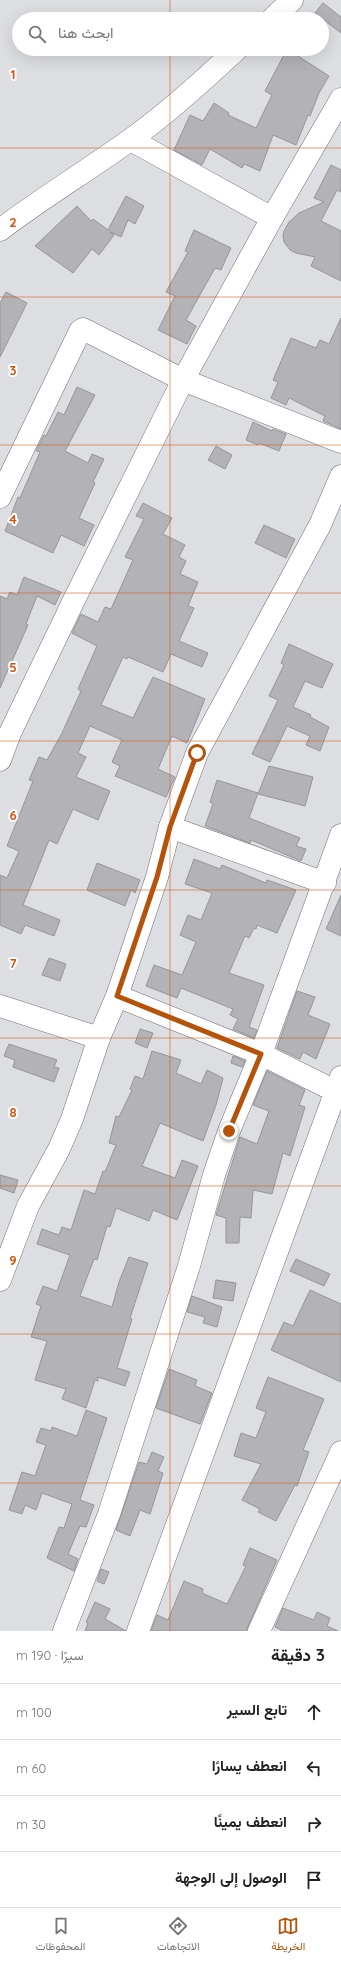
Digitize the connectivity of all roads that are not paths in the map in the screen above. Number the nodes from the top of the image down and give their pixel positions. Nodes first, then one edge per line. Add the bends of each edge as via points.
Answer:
1 (292, 0) edge
2 (279, 12) edge
3 (229, 56) edge
4 (341, 99) edge
5 (131, 140) junction
6 (272, 218) junction
7 (0, 230) edge
8 (183, 380) junction
9 (341, 442) edge
10 (341, 476) edge
11 (0, 497) edge
12 (0, 760) edge
13 (170, 827) junction
14 (341, 834) edge
15 (325, 882) junction
16 (117, 996) junction
17 (0, 1006) edge
18 (99, 1038) junction
19 (261, 1054) junction
20 (339, 1088) edge
21 (0, 1280) edge
22 (341, 1452) edge
23 (64, 1631) edge
24 (138, 1631) edge
25 (259, 1631) edge

1 - 2 street
3 - 5 street
4 - 6 street
5 - 6 street
5 - 7 street
6 - 8 street
8 - 9 street
8 - 11 street via 83,328
8 - 12 street via 75,598 10,733
10 - 13 street via 320,525 197,753
13 - 15 street
13 - 16 street via 157,877
14 - 15 street
15 - 19 street
16 - 18 street
16 - 19 street
17 - 18 street
18 - 21 street via 72,1119 28,1206
19 - 20 street
19 - 23 street via 229,1131 109,1514
20 - 24 street
22 - 25 street

